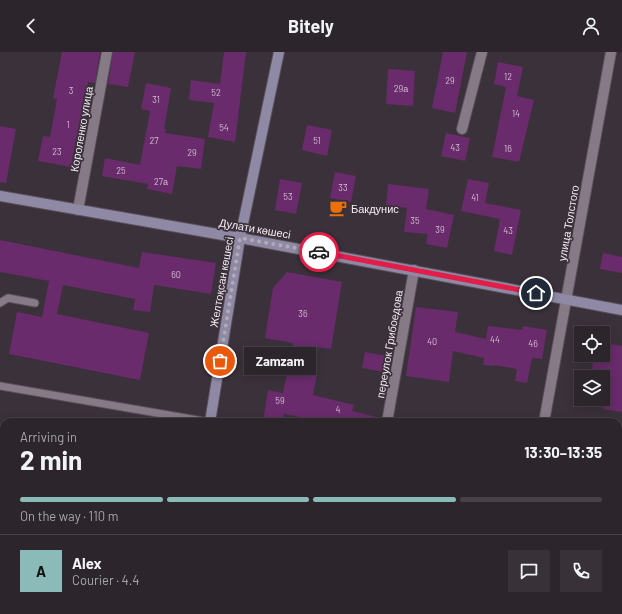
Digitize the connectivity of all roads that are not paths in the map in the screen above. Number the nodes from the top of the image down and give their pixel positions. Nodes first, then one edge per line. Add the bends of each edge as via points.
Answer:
1 (107, 52) edge
2 (280, 52) edge
3 (482, 52) edge
4 (611, 52) edge
5 (462, 129) dead end
6 (0, 196) edge
7 (78, 210) junction
8 (240, 238) junction
9 (414, 270) junction
10 (567, 299) junction
11 (0, 303) edge
12 (35, 303) dead end
13 (622, 310) edge
14 (0, 386) edge
15 (186, 418) edge
16 (210, 418) edge
17 (388, 418) edge
18 (545, 418) edge

1 - 7 street, Короленко улица
2 - 8 main road, Желтоқсан көшесі
3 - 5 street
4 - 10 street, улица Толстого
6 - 7 main road, Дулати көшесі
7 - 8 main road, Дулати көшесі
8 - 9 main road, Дулати көшесі
8 - 16 main road, Желтоқсан көшесі
9 - 10 main road, Дулати көшесі
9 - 17 street, переулок Грибоедова
10 - 13 main road, Дулати көшесі
10 - 18 street, улица Толстого
11 - 12 lane via 8,298
14 - 15 lane

